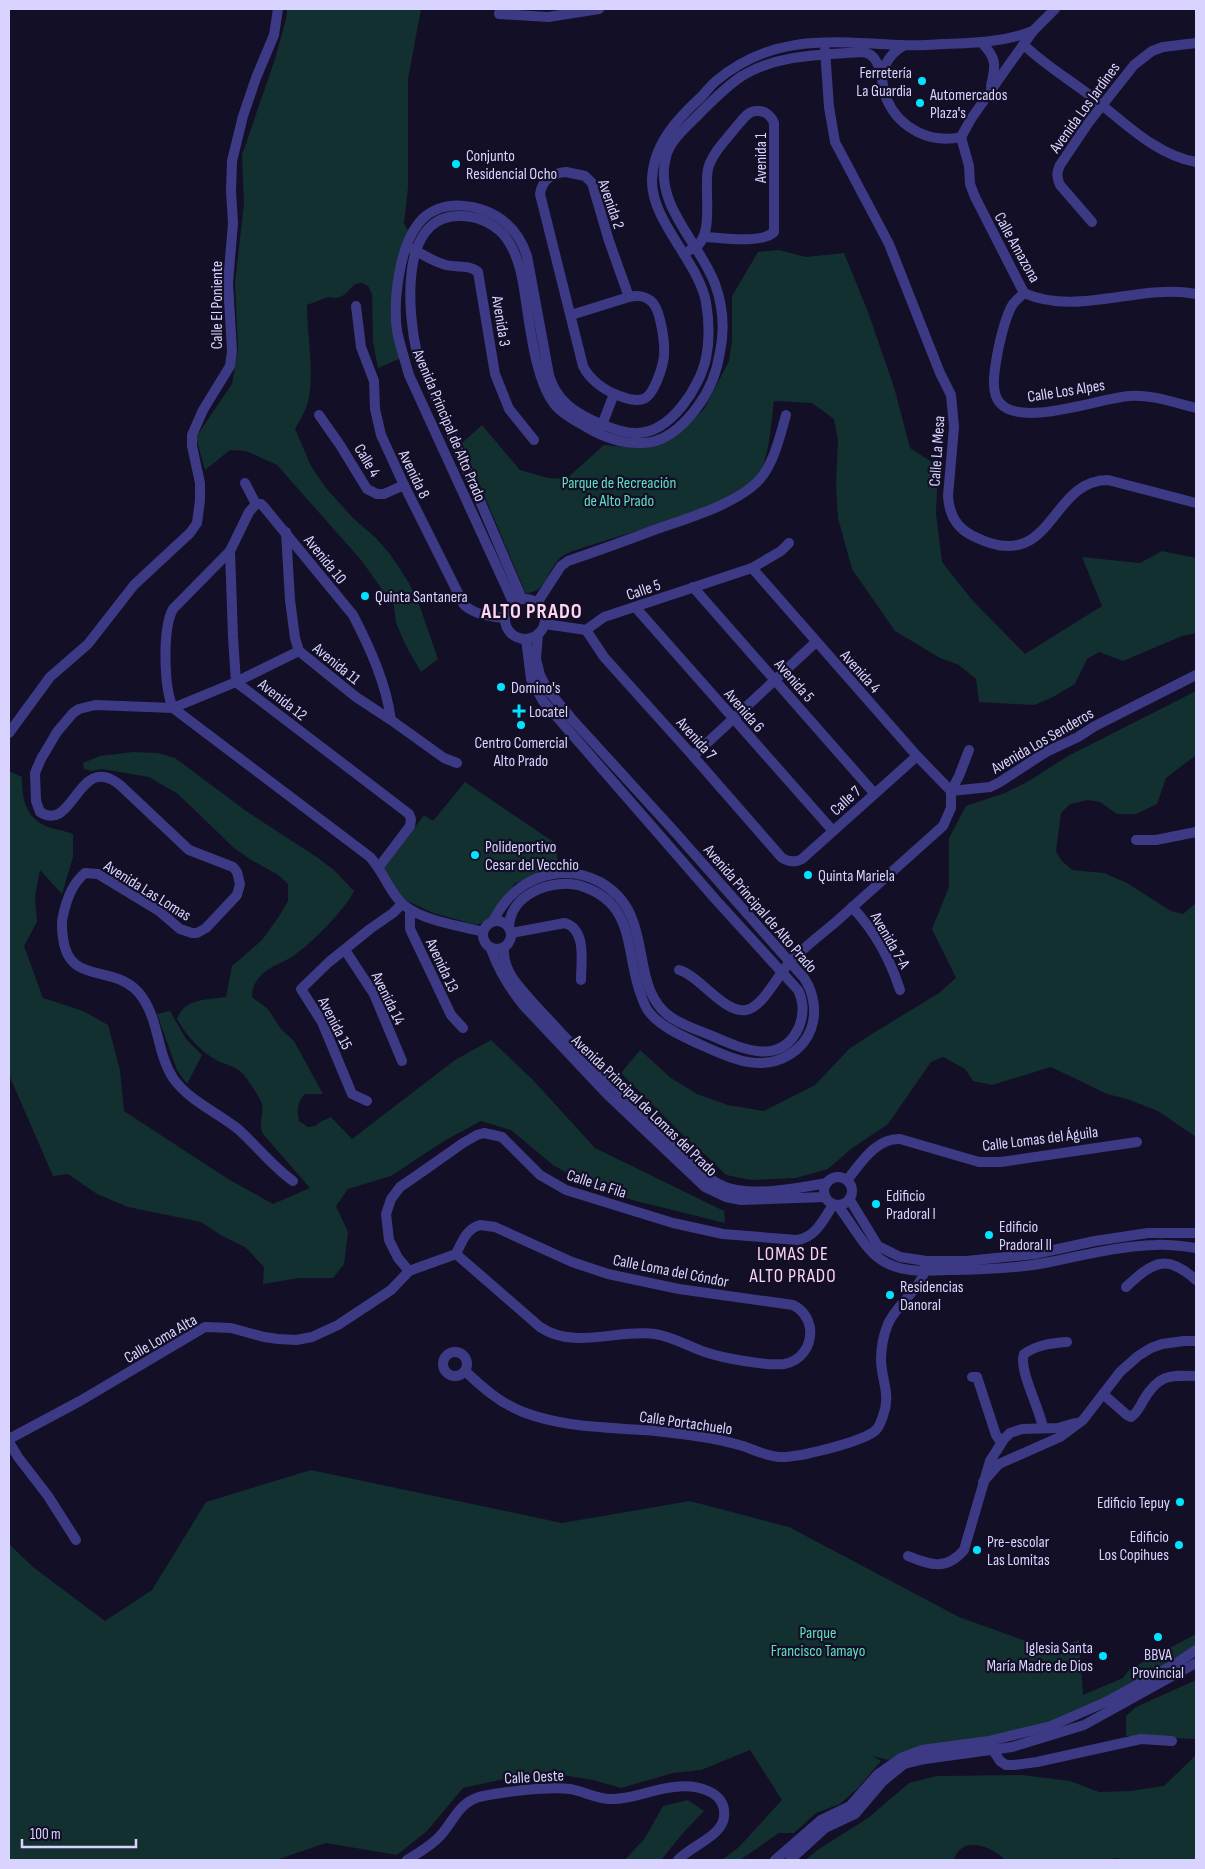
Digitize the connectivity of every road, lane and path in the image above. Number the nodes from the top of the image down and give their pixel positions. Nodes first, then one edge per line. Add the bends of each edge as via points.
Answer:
1 (278, 9) edge
2 (500, 9) edge
3 (599, 9) edge
4 (1055, 9) edge
5 (1033, 31) junction
6 (826, 42) junction
7 (981, 42) junction
8 (1196, 43) edge
9 (1024, 45) junction
10 (904, 46) junction
11 (825, 55) junction
12 (881, 76) junction
13 (990, 92) junction
14 (1102, 105) junction
15 (961, 137) junction
16 (1196, 162) edge
17 (1092, 222) dead end
18 (706, 237) junction
19 (412, 248) junction
20 (695, 249) junction
21 (683, 252) junction
22 (1024, 293) junction
23 (1196, 294) edge
24 (628, 296) junction
25 (356, 306) dead end
26 (571, 315) junction
27 (614, 394) junction
28 (1196, 408) edge
29 (319, 415) dead end
30 (786, 416) dead end
31 (600, 429) junction
32 (534, 440) dead end
33 (245, 483) dead end
34 (404, 485) junction
35 (256, 504) junction
36 (1196, 504) edge
37 (286, 532) junction
38 (788, 543) dead end
39 (230, 551) junction
40 (752, 568) junction
41 (693, 587) junction
42 (518, 601) junction
43 (537, 603) junction
44 (636, 608) junction
45 (504, 618) junction
46 (545, 624) junction
47 (586, 630) junction
48 (538, 634) junction
49 (526, 640) junction
50 (816, 642) junction
51 (299, 651) junction
52 (1196, 675) edge
53 (775, 681) junction
54 (236, 682) junction
55 (173, 708) junction
56 (733, 719) junction
57 (391, 720) junction
58 (9, 733) edge
59 (968, 750) dead end
60 (693, 756) junction
61 (917, 756) junction
62 (456, 763) dead end
63 (951, 791) junction
64 (874, 793) junction
65 (833, 831) junction
66 (1196, 832) edge
67 (1136, 840) dead end
68 (791, 862) joint
69 (379, 867) junction
70 (402, 904) junction
71 (852, 906) junction
72 (410, 911) junction
73 (493, 921) junction
74 (510, 930) junction
75 (483, 932) junction
76 (492, 948) junction
77 (504, 948) junction
78 (346, 950) junction
79 (790, 962) junction
80 (679, 970) dead end
81 (781, 972) junction
82 (581, 980) dead end
83 (900, 990) dead end
84 (463, 1028) dead end
85 (402, 1061) dead end
86 (367, 1101) dead end
87 (1137, 1142) dead end
88 (847, 1180) junction
89 (293, 1181) dead end
90 (827, 1183) junction
91 (850, 1200) junction
92 (832, 1202) junction
93 (1196, 1234) edge
94 (1196, 1248) edge
95 (456, 1254) junction
96 (926, 1266) junction
97 (409, 1271) junction
98 (1196, 1280) edge
99 (1126, 1287) dead end
100 (1196, 1341) edge
101 (1067, 1342) dead end
102 (465, 1371) dead end
103 (1196, 1376) edge
104 (972, 1377) dead end
105 (1103, 1394) junction
106 (1083, 1420) junction
107 (1025, 1428) junction
108 (1043, 1428) junction
109 (9, 1441) edge
110 (1001, 1442) junction
111 (1032, 1449) junction
112 (1006, 1460) junction
113 (983, 1482) junction
114 (76, 1540) dead end
115 (908, 1556) dead end
116 (1196, 1650) edge
117 (1196, 1664) edge
118 (1172, 1741) dead end
119 (990, 1746) junction
120 (407, 1860) edge
121 (678, 1860) edge
122 (775, 1860) edge
123 (790, 1860) edge

1 - 58 street, Calle El Poniente via 274,35 256,78 232,161 233,223 228,284 232,352 230,366 192,435 200,483 197,522 190,533 134,585 88,644 50,677
2 - 3 street via 498,14 548,17
4 - 5 street, Avenida Principal de Alto Prado
5 - 7 street, Avenida Principal de Alto Prado via 1014,38
5 - 9 street, Avenida Principal de Alto Prado
6 - 10 street, Avenida Principal de Alto Prado
6 - 11 street, Calle La Mesa
6 - 21 street, Avenida Principal de Alto Prado via 775,49 739,66 714,82 666,136 656,154 652,183 658,208
7 - 10 street, Avenida Principal de Alto Prado
7 - 13 street, Avenida Principal de Alto Prado via 994,60
8 - 14 street, Avenida Los Jardines via 1152,51 1134,66
9 - 13 street, Avenida Principal de Alto Prado
9 - 14 street
10 - 12 street via 889,56
11 - 12 street, Avenida Principal de Alto Prado via 865,52 875,59
11 - 20 street, Avenida Principal de Alto Prado via 780,60 741,77 670,147 664,165 665,187
11 - 36 street, Calle La Mesa via 835,142 889,244 951,395 954,427 948,496 959,527 987,543 1009,547 1019,545 1035,538 1073,495 1096,480 1108,480
12 - 15 street, Avenida Principal de Alto Prado via 890,106 917,132 940,139
13 - 15 street, Avenida Principal de Alto Prado
14 - 16 street via 1160,149
14 - 17 street, Avenida Los Jardines via 1057,172 1060,185
15 - 22 street, Calle Amazona via 975,197
18 - 18 street, Avenida 1 via 752,239 774,232 775,132 772,118 767,114 755,111 746,116 711,162
18 - 20 street
19 - 31 street, Avenida Principal de Alto Prado via 432,223 446,217 480,218 499,231 512,247 520,267 544,388 556,406 576,422
19 - 32 street, Avenida 3 via 431,260 448,266 468,266 478,272 495,374 509,410
19 - 42 street, Avenida Principal de Alto Prado via 409,296 417,354
19 - 42 street, Avenida Principal de Alto Prado via 399,278 396,311 404,359 450,468
20 - 21 street
20 - 31 street, Avenida Principal de Alto Prado via 714,283 723,320 719,358 707,392 683,423 665,438 654,442 630,443
21 - 31 street, Avenida Principal de Alto Prado via 702,290 708,316 708,350 700,375 685,403 653,430 631,433
22 - 23 street, Calle Amazona via 1056,302 1151,292
22 - 28 street, Calle Los Alpes via 1013,304 997,353 993,378 999,402 1005,407 1020,413 1038,413 1136,395
24 - 26 street
24 - 26 street, Avenida 2 via 592,183 576,173 558,173 544,182 540,194
24 - 27 street, Avenida 2 via 643,297 655,306 662,331 664,357 649,396 637,400
25 - 34 street, Avenida 8 via 361,347 374,381 375,409 381,435
26 - 27 street, Avenida 2 via 586,371
27 - 31 street
29 - 34 street, Calle 4 via 367,490 384,494
30 - 43 street via 765,472 755,484 703,513 568,561
33 - 35 street, Avenida 10
34 - 45 street, Avenida 8 via 464,605 482,615
35 - 37 street, Avenida 10 via 264,506
35 - 39 street, Avenida 12
37 - 51 street, Avenida 11 via 290,600
37 - 57 street, Avenida 10 via 353,615 387,692
38 - 40 street, Calle 5 via 781,551
39 - 54 street, Avenida 12
39 - 55 street via 169,615 166,632 168,691
40 - 41 street, Calle 5
40 - 50 street, Avenida 4
41 - 44 street, Calle 5
41 - 53 street, Avenida 5
42 - 43 street
42 - 45 street via 507,609
43 - 46 street via 543,610
44 - 47 street, Calle 5 via 604,617
44 - 56 street, Avenida 6
45 - 49 street via 511,634
46 - 47 street
46 - 48 street
47 - 60 street, Avenida 7 via 604,657
48 - 49 street
48 - 79 street, Avenida Principal de Alto Prado via 536,659 548,689
49 - 81 street, Avenida Principal de Alto Prado via 531,679 543,701
50 - 53 street
50 - 61 street, Avenida 4
51 - 54 street
51 - 57 street, Avenida 11 via 356,697
52 - 63 street, Avenida Los Senderos via 1046,752 990,787
53 - 56 street
53 - 64 street, Avenida 5
54 - 55 street
54 - 69 street, Avenida 12 via 409,814 410,826
55 - 69 street
55 - 89 street, Avenida Las Lomas via 95,705 73,713 57,732 37,766 34,781 37,807 44,815 56,816 91,779 115,782 189,850 233,867 240,884 237,895 202,932 192,934 98,874 85,873 64,910 64,945 67,956 83,970 118,977 138,992 150,1011 166,1062 179,1085 237,1128
56 - 60 street
56 - 65 street, Avenida 6
57 - 62 street, Avenida 11
59 - 63 street via 960,776
60 - 68 street, Avenida 7 via 782,858
61 - 63 street, Avenida 4
61 - 64 street, Calle 7
63 - 71 street via 951,808 943,826
64 - 65 street, Calle 7
65 - 68 street, Calle 7 via 802,860
66 - 67 street via 1156,840
69 - 70 street
70 - 72 street
70 - 78 street, Avenida 15
71 - 79 street
71 - 83 street, Avenida 7-A via 876,937
72 - 75 street
72 - 84 street, Avenida 13 via 410,929 451,1015
73 - 74 street via 502,922
73 - 75 street
73 - 81 street, Avenida Principal de Alto Prado via 512,893 535,879 575,873 597,880 618,896 632,917 646,976 653,997 661,1008 671,1018 752,1051 766,1052 781,1047 792,1038 801,1021 800,995
74 - 77 street via 511,940
74 - 79 street, Avenida Principal de Alto Prado via 511,914 519,902 540,888 569,884 597,892 613,905 624,923 638,988 650,1014 685,1038 725,1056 750,1062 770,1063 783,1059 799,1048 811,1029 814,1012 811,991
74 - 82 street via 571,925 580,939
75 - 76 street, Avenida Principal de Lomas del Prado via 485,944
76 - 77 street
76 - 92 street, Avenida Principal de Lomas del Prado via 507,984 524,1006 607,1094 705,1187 741,1200
77 - 90 street, Avenida Principal de Lomas del Prado via 508,971 527,995 610,1084 710,1179 738,1191
78 - 85 street, Avenida 14 via 374,994
78 - 86 street, Avenida 15 via 301,989 322,1022 352,1094
79 - 81 street
80 - 81 street via 687,972 716,997 740,1010 752,1008 759,1002
87 - 88 street, Calle Lomas del Águila via 1001,1162 979,1162 892,1139 878,1146
88 - 90 street, Avenida Principal de Lomas del Prado via 836,1177
88 - 91 street via 852,1187
90 - 92 street via 824,1190
91 - 92 street, Avenida Principal de Lomas del Prado via 842,1205
91 - 96 street via 878,1246
92 - 96 street via 881,1260 897,1268
92 - 97 street, Calle La Fila via 816,1231 804,1239 724,1234 673,1223 566,1190 540,1175 502,1137 484,1133 463,1143 419,1174 391,1199 386,1214 389,1240
93 - 96 street via 1148,1233 1035,1254
94 - 96 street via 1153,1244 1024,1266 978,1270
95 - 95 street, Calle Loma del Cóndor via 472,1227 488,1225 608,1274 678,1289 793,1305 808,1320 809,1343 792,1361 772,1364 704,1352 653,1334 585,1338 555,1335 540,1327
95 - 97 street
96 - 102 street, Calle Portachuelo via 920,1282 892,1318 883,1340 881,1361 887,1400 880,1424 868,1435 828,1449 777,1457 724,1440 554,1421 498,1400
97 - 109 street, Calle Loma Alta via 392,1290 338,1325 312,1337 296,1340 271,1338 231,1328 205,1327
98 - 99 street via 1178,1266 1163,1262 1148,1268
100 - 105 street via 1172,1342 1151,1348 1120,1372
101 - 108 street via 1038,1346 1022,1358
103 - 105 street via 1164,1377 1131,1417
104 - 110 street via 977,1377
105 - 106 street
106 - 108 street via 1058,1428
106 - 111 street via 1060,1437
107 - 108 street
107 - 110 street via 1010,1433
107 - 111 street via 1033,1438
109 - 114 street
110 - 112 street via 999,1454
110 - 113 street
111 - 112 street
112 - 113 street
113 - 115 street via 964,1550 958,1556 950,1562 936,1565
116 - 119 street via 1082,1714
117 - 119 street via 1084,1725 1036,1741
118 - 119 street via 1141,1739 1014,1765 1000,1761
119 - 122 street via 922,1750 901,1758 878,1774 850,1806 821,1820
119 - 123 street via 904,1764 883,1781 855,1814 825,1828
120 - 121 street, Calle Oeste via 436,1840 469,1800 479,1797 560,1788 608,1799 672,1787 705,1790 722,1803 724,1819 716,1833 687,1850

